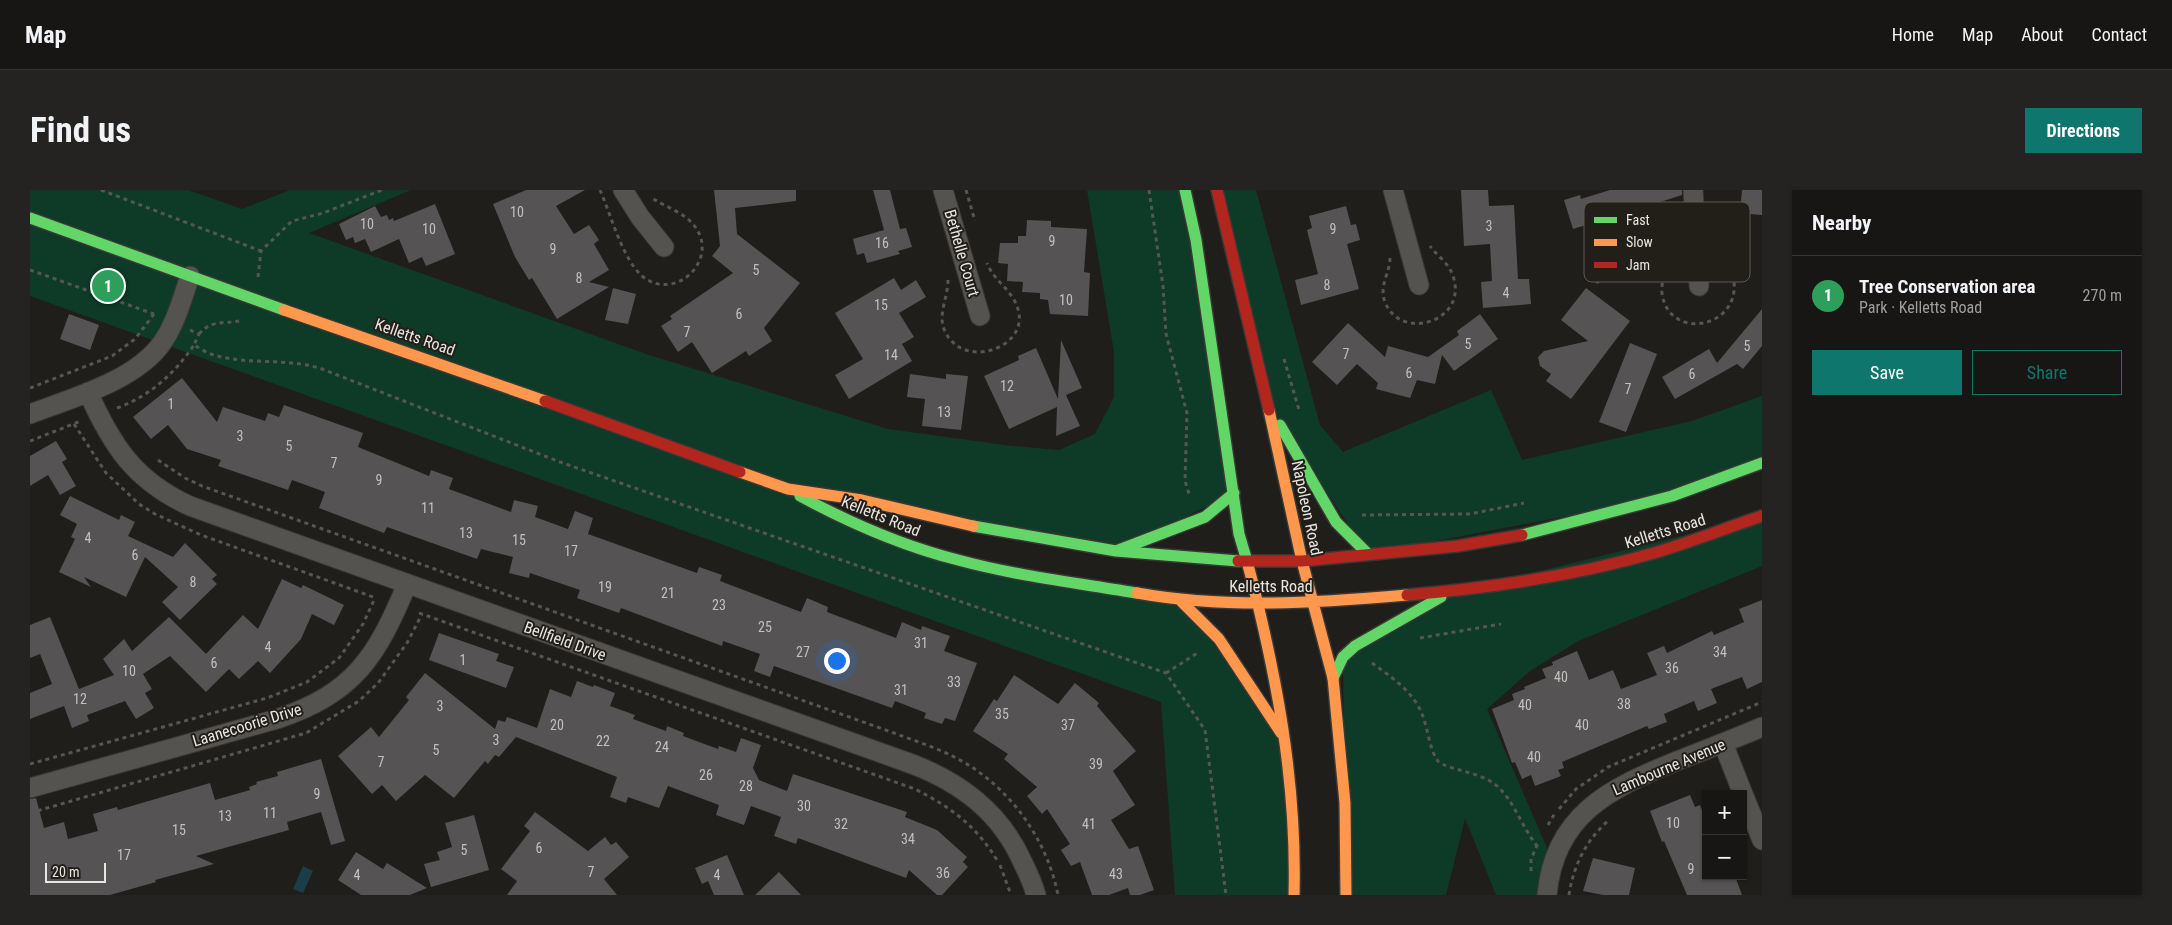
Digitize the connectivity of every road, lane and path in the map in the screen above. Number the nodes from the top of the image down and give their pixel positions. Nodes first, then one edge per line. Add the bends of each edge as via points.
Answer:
1 (101, 190) edge
2 (382, 190) edge
3 (624, 190) edge
4 (943, 190) edge
5 (1149, 190) edge
6 (1185, 190) edge
7 (1217, 190) edge
8 (1393, 190) edge
9 (30, 218) edge
10 (664, 247) dead end
11 (261, 251) junction
12 (30, 270) edge
13 (190, 276) junction
14 (258, 279) dead end
15 (1699, 282) edge
16 (1419, 285) dead end
17 (1699, 286) dead end
18 (154, 314) junction
19 (980, 316) dead end
20 (161, 317) dead end
21 (243, 317) dead end
22 (189, 330) dead end
23 (199, 334) junction
24 (194, 345) junction
25 (1282, 354) dead end
26 (30, 388) edge
27 (88, 392) junction
28 (1268, 404) junction
29 (112, 410) dead end
30 (30, 414) edge
31 (1301, 414) dead end
32 (83, 420) dead end
33 (30, 441) edge
34 (1762, 463) edge
35 (788, 489) junction
36 (1234, 493) junction
37 (1193, 502) dead end
38 (1524, 503) dead end
39 (1359, 515) dead end
40 (1762, 516) edge
41 (1116, 551) junction
42 (1368, 554) junction
43 (1247, 561) junction
44 (1302, 561) junction
45 (407, 584) junction
46 (1447, 594) junction
47 (375, 598) dead end
48 (1180, 600) junction
49 (1312, 603) junction
50 (1259, 604) junction
51 (419, 613) dead end
52 (1501, 624) dead end
53 (1417, 639) dead end
54 (1202, 650) dead end
55 (1366, 658) dead end
56 (1166, 673) junction
57 (1333, 678) junction
58 (1762, 727) edge
59 (1288, 742) junction
60 (1723, 743) junction
61 (30, 764) edge
62 (30, 788) edge
63 (1741, 790) edge
64 (1747, 804) edge
65 (1613, 817) dead end
66 (1762, 840) edge
67 (1537, 846) dead end
68 (1010, 895) edge
69 (1036, 895) edge
70 (1226, 895) edge
71 (1294, 895) edge
72 (1346, 895) edge
73 (1547, 895) edge
74 (1569, 895) edge

1 - 11 path
2 - 11 path via 323,213 292,221
3 - 10 street via 640,218
4 - 19 street, Bethelle Court
5 - 37 path via 1163,286 1166,334 1187,413 1185,481
6 - 36 main road via 1196,240
7 - 28 main road, Napoleon Road
8 - 16 street
9 - 13 main road, Kelletts Road
11 - 14 path
12 - 18 path
13 - 27 street via 173,324 157,349 138,366
13 - 35 main road, Kelletts Road
15 - 17 street
18 - 20 path
18 - 26 path via 124,348 93,364
21 - 23 path via 206,326
22 - 23 path
23 - 24 path
24 - 29 path via 153,390
24 - 56 path via 222,357 314,366 560,462
25 - 31 path
27 - 30 street
27 - 45 street, Bellfield Drive via 110,439 132,468 175,499
28 - 42 main road via 1336,522
28 - 44 main road, Napoleon Road
32 - 33 path
34 - 42 main road, Kelletts Road via 1672,496 1506,539
35 - 41 main road, Kelletts Road via 862,500 968,525
35 - 48 main road, Kelletts Road via 865,530 950,559 1073,586
36 - 41 main road via 1205,517
36 - 43 main road via 1239,534
38 - 39 path via 1470,514
40 - 46 main road, Kelletts Road via 1639,557
41 - 43 main road, Kelletts Road via 1223,562
42 - 44 main road, Kelletts Road
43 - 44 main road, Kelletts Road
43 - 50 main road
44 - 49 main road, Napoleon Road
45 - 62 street, Laanecoorie Drive via 378,647 352,677 316,704 277,719
45 - 69 street, Bellfield Drive via 912,764 957,785 984,806 1009,836
46 - 49 main road, Kelletts Road
46 - 57 main road via 1356,646 1343,657
47 - 61 path via 348,647 339,658 307,682 267,698
48 - 50 main road, Kelletts Road
48 - 59 main road via 1219,639
49 - 50 main road, Kelletts Road
49 - 57 main road, Napoleon Road
50 - 59 main road
51 - 68 path via 915,789 945,804 971,825 998,860
52 - 53 path
54 - 56 path
55 - 67 path via 1410,693 1422,715 1439,762 1446,767 1476,774 1497,786
56 - 70 path via 1205,730
57 - 72 main road, Napoleon Road via 1345,803
58 - 60 street, Lambourne Avenue
59 - 71 main road via 1294,820
60 - 63 street
60 - 73 street, Lambourne Avenue via 1643,775 1594,802 1559,847 1551,868
64 - 66 street
65 - 74 path via 1600,828 1576,864

